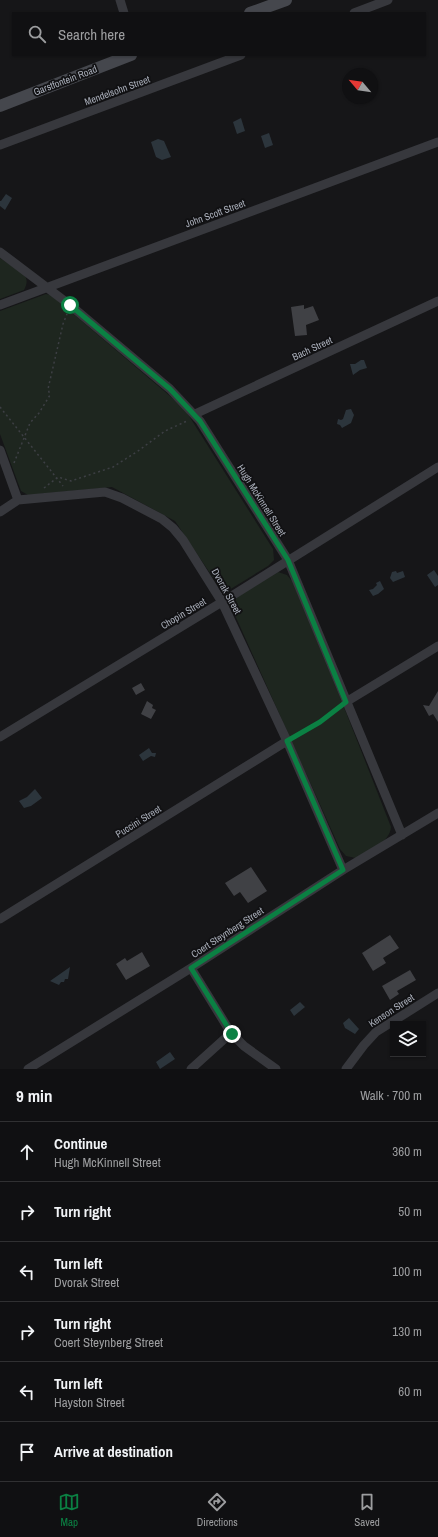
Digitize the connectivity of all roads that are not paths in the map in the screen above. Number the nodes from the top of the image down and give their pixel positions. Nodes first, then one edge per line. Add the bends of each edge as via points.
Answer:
1 (120, 0) edge
2 (286, 0) edge
3 (388, 0) edge
4 (124, 12) edge
5 (253, 12) edge
6 (357, 12) edge
7 (128, 56) edge
8 (238, 56) edge
9 (0, 106) edge
10 (438, 142) edge
11 (0, 145) edge
12 (0, 252) edge
13 (47, 287) junction
14 (438, 301) edge
15 (0, 305) edge
16 (195, 414) junction
17 (0, 450) edge
18 (438, 467) edge
19 (18, 500) junction
20 (0, 512) edge
21 (288, 560) junction
22 (222, 602) junction
23 (438, 646) edge
24 (346, 702) junction
25 (0, 737) edge
26 (287, 741) junction
27 (438, 813) edge
28 (402, 835) junction
29 (343, 870) junction
30 (0, 919) edge
31 (191, 968) junction
32 (438, 993) edge
33 (232, 1034) junction
34 (28, 1069) edge
35 (191, 1069) edge
36 (276, 1069) edge
37 (346, 1069) edge

1 - 4 street
2 - 5 main road
3 - 6 street
7 - 9 main road, Garstfontein Road
8 - 11 street, Mendelsohn Street
10 - 13 street, John Scott Street
12 - 13 street, Hugh McKinnell Street
13 - 15 street, John Scott Street
13 - 16 street, Hugh McKinnell Street via 170,389
14 - 16 street, Bach Street
16 - 21 street, Hugh McKinnell Street
17 - 19 street
18 - 21 street, Chopin Street
19 - 20 street
19 - 22 street, Dvorak Street via 105,492 116,495 168,523 183,540
21 - 22 street, Chopin Street
21 - 24 street, Hugh McKinnell Street
22 - 25 street, Chopin Street
22 - 26 street, Dvorak Street
23 - 24 street
24 - 28 street, Hugh McKinnell Street
26 - 29 street, Dvorak Street
26 - 30 street, Puccini Street
27 - 28 street, Coert Steynberg Street
28 - 29 street, Coert Steynberg Street
29 - 31 street, Coert Steynberg Street
31 - 33 street
31 - 34 street, Coert Steynberg Street
32 - 37 street, Kenson Street via 376,1032
33 - 35 street
33 - 36 street

